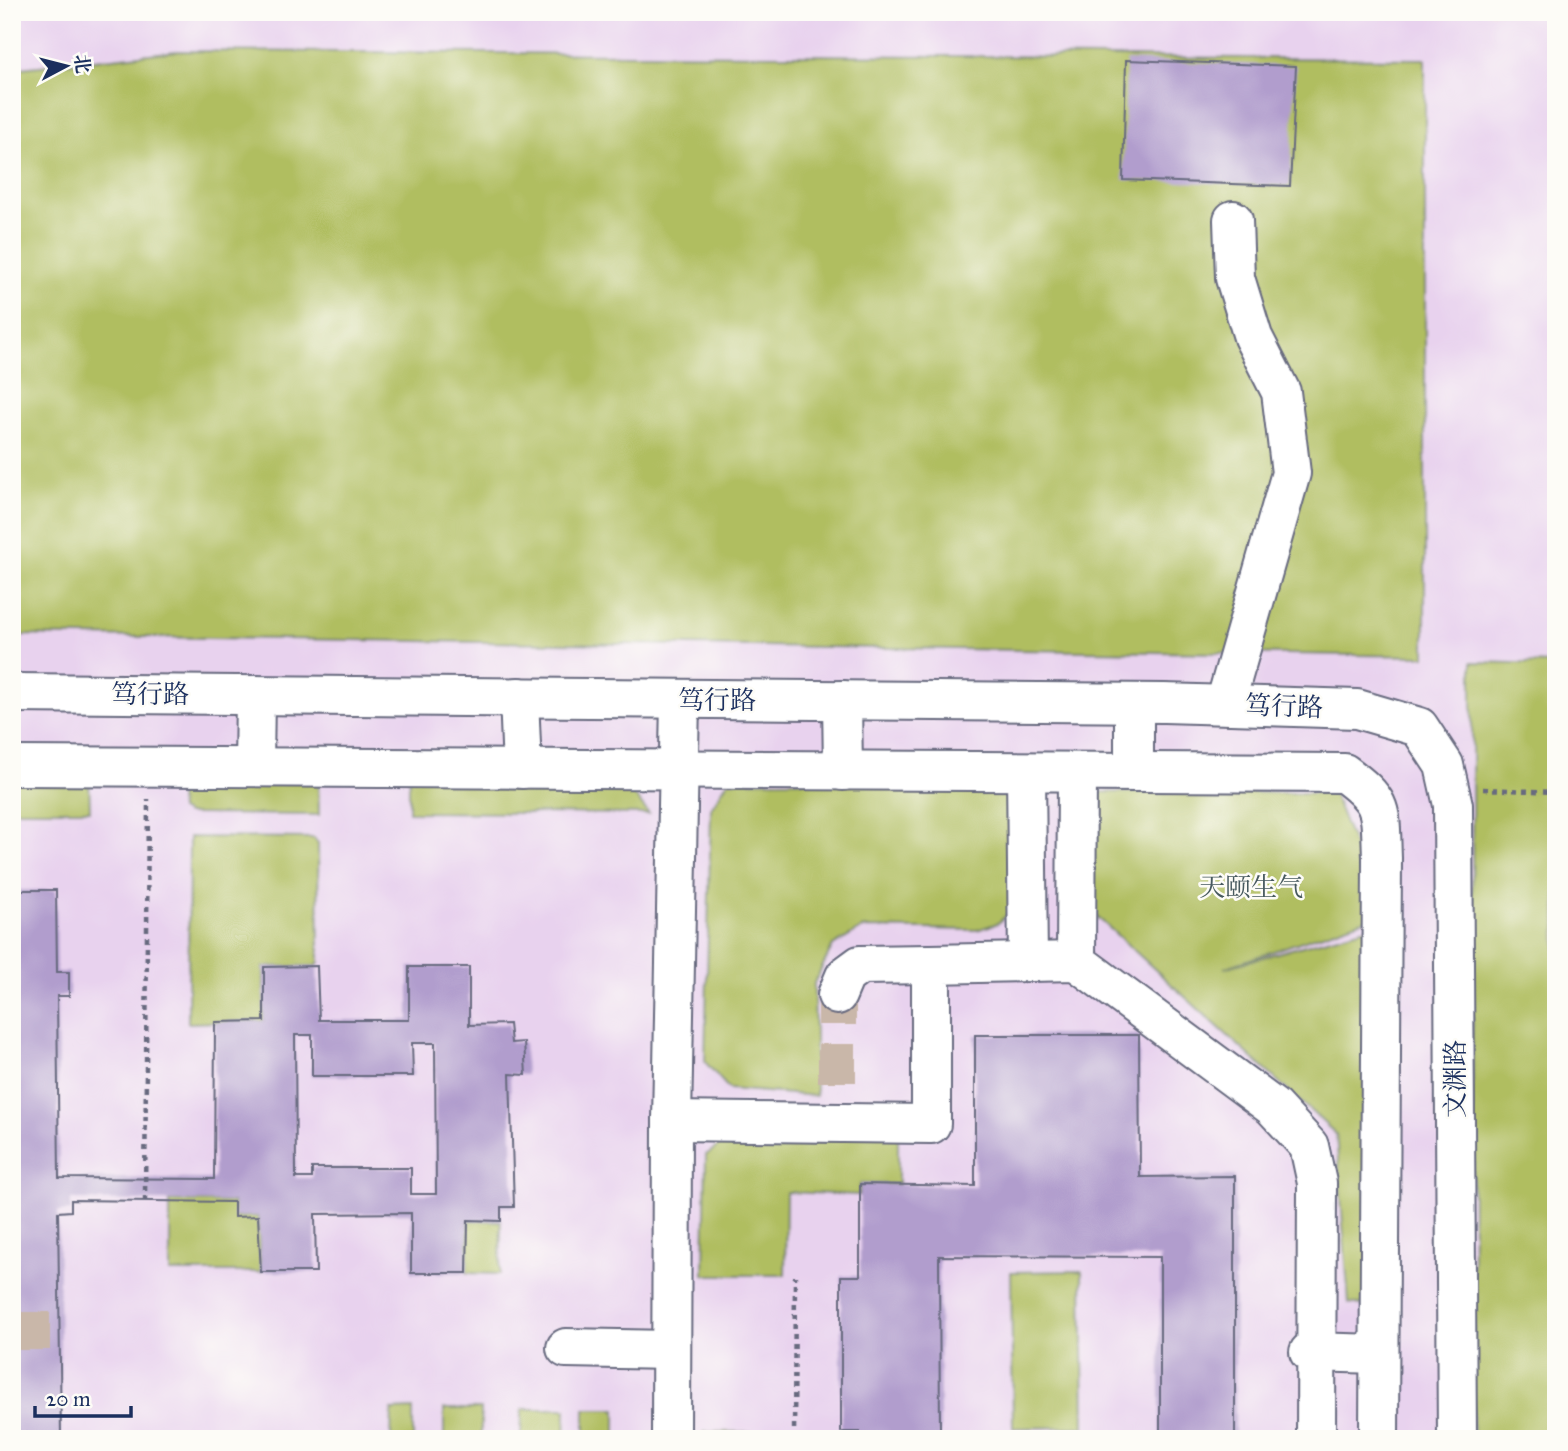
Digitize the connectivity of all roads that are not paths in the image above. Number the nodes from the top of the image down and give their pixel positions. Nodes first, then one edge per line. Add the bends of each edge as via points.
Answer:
1 (1233, 220) dead end
2 (12, 693) edge
3 (255, 695) junction
4 (519, 697) junction
5 (680, 700) junction
6 (842, 700) junction
7 (1134, 702) junction
8 (1225, 704) junction
9 (1419, 727) joint
10 (12, 766) edge
11 (254, 767) junction
12 (522, 769) junction
13 (679, 770) junction
14 (843, 771) junction
15 (1026, 772) junction
16 (1077, 772) junction
17 (1134, 772) junction
18 (1076, 961) junction
19 (1028, 962) junction
20 (931, 964) junction
21 (837, 995) tunnel mouth
22 (672, 1121) junction
23 (566, 1348) dead end
24 (671, 1350) junction
25 (1312, 1352) junction
26 (1379, 1354) junction
27 (671, 1439) edge
28 (1316, 1439) edge
29 (1379, 1439) edge
30 (1457, 1439) edge

1 - 8 street via 1235,278 1253,337 1281,392 1291,473
2 - 3 street, 笃行路
3 - 4 street, 笃行路
3 - 11 street
4 - 5 street, 笃行路
4 - 12 street
5 - 6 street, 笃行路
5 - 13 street
6 - 7 street, 笃行路
6 - 14 street
7 - 8 street, 笃行路
7 - 17 street
8 - 9 street, 笃行路 via 1357,709
9 - 30 street, 文渊路 via 1444,765 1453,818
10 - 11 street
11 - 12 street
12 - 13 street
13 - 14 street
13 - 22 street
14 - 15 street
15 - 16 street
15 - 19 street
16 - 17 street
16 - 18 street
17 - 26 street via 1344,773 1367,790 1380,811
18 - 19 street
18 - 25 street via 1273,1107 1309,1146 1317,1182
19 - 20 street
20 - 21 street via 860,965 845,976
20 - 22 street via 931,1124
22 - 24 street
23 - 24 street
24 - 27 street
25 - 26 street
25 - 28 street
26 - 29 street

